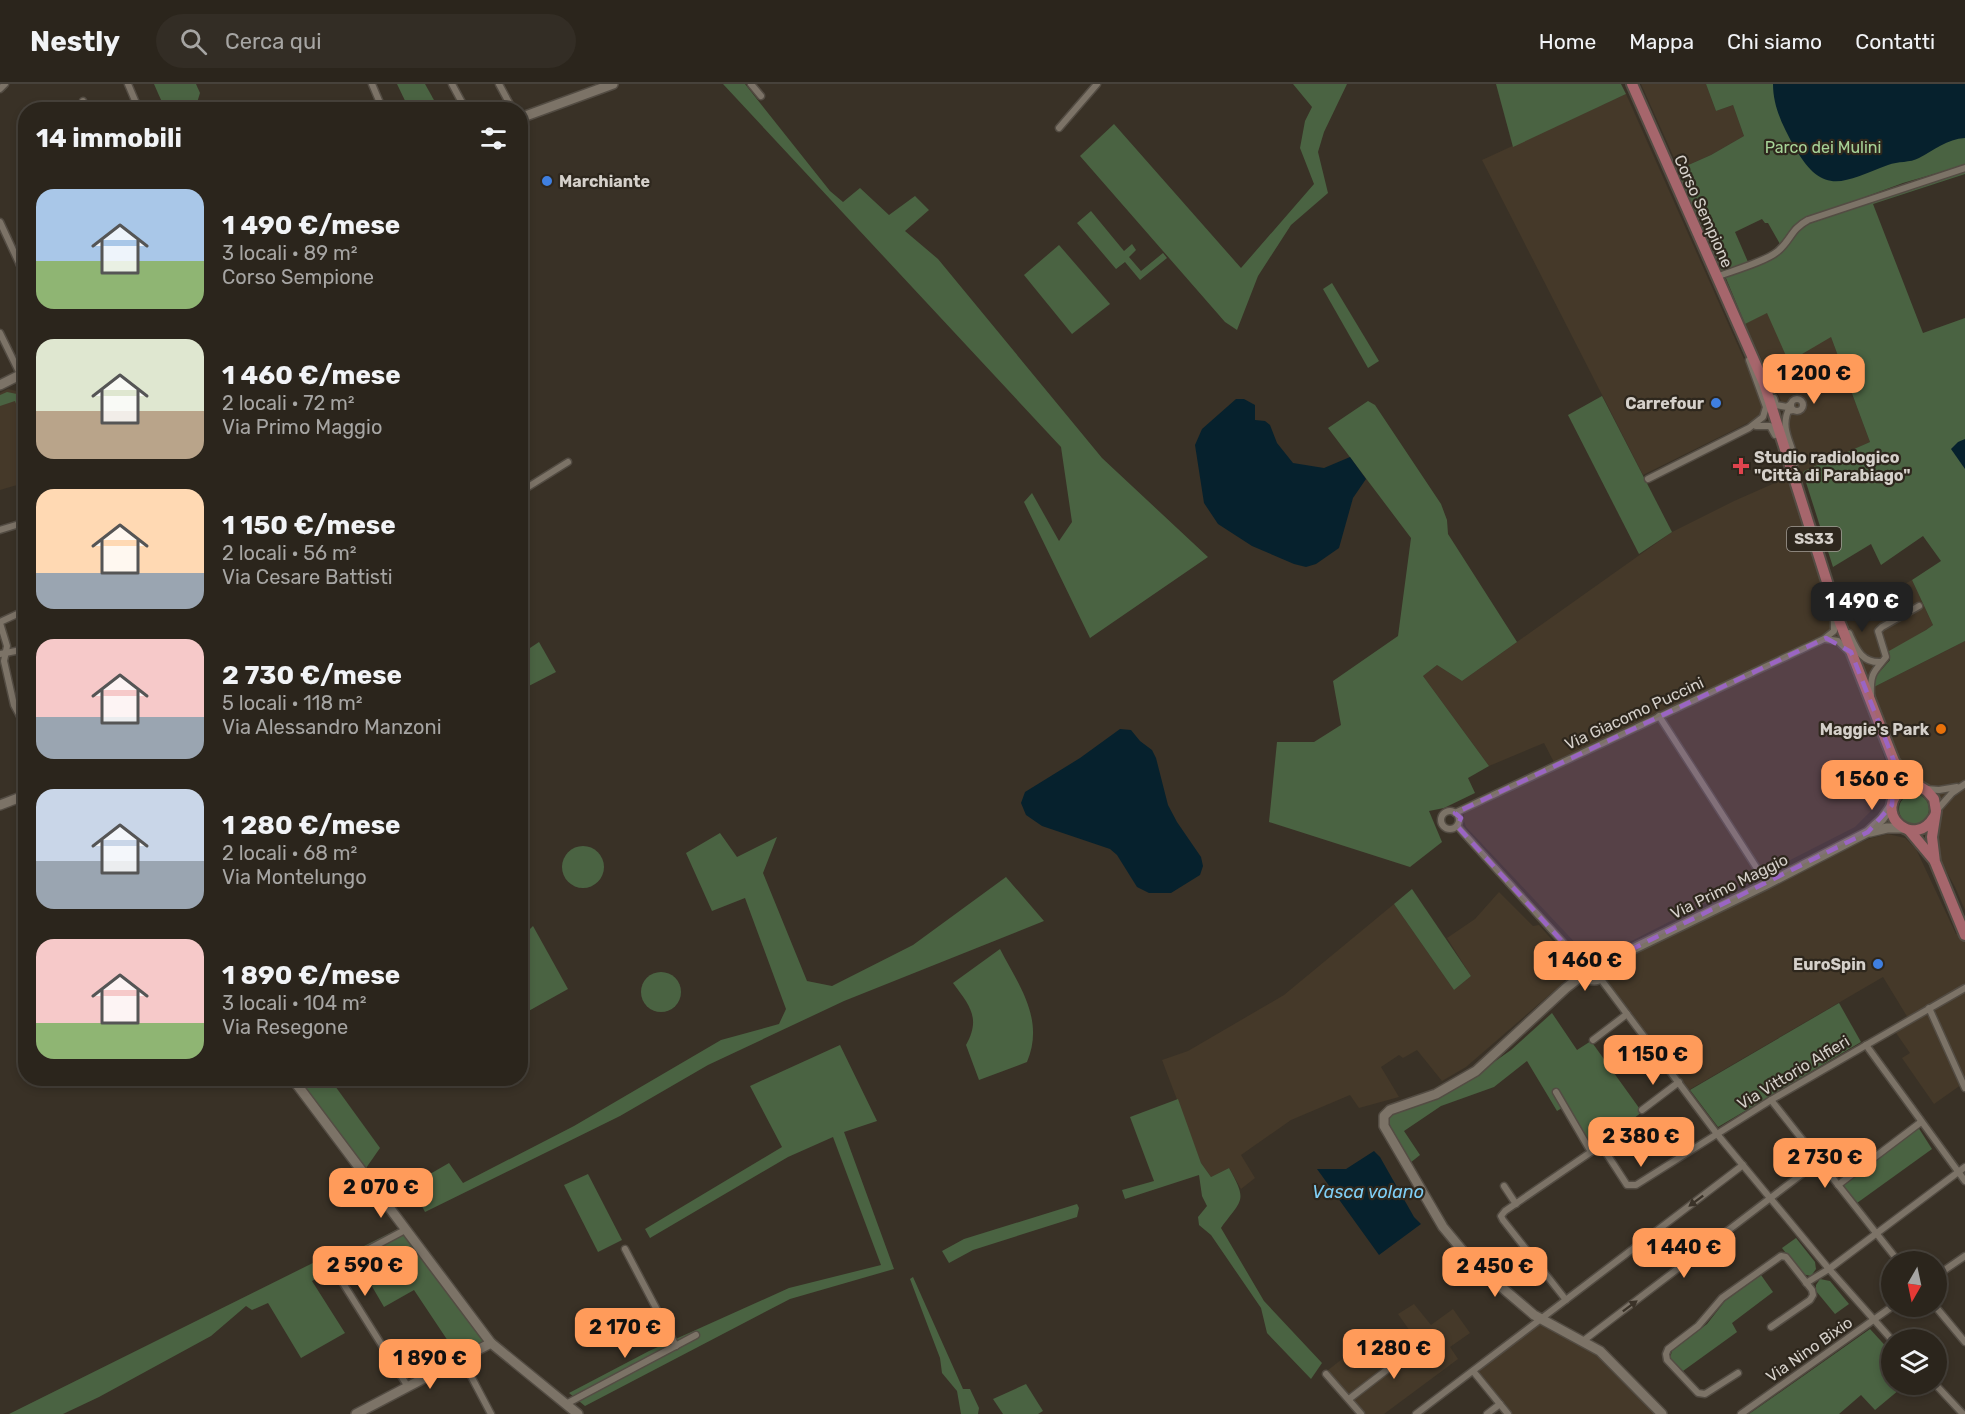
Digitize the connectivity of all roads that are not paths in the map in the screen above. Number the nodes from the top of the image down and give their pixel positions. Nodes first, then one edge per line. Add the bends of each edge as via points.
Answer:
1 (5, 84) edge
2 (128, 84) edge
3 (372, 84) edge
4 (452, 84) edge
5 (499, 84) edge
6 (613, 84) edge
7 (751, 84) edge
8 (1098, 84) edge
9 (1632, 84) edge
10 (0, 89) edge
11 (761, 96) dead end
12 (136, 102) edge
13 (380, 102) edge
14 (462, 102) edge
15 (509, 102) edge
16 (528, 115) edge
17 (1059, 128) dead end
18 (1965, 168) edge
19 (0, 222) edge
20 (18, 261) edge
21 (1716, 277) junction
22 (0, 333) edge
23 (1749, 350) junction
24 (18, 365) edge
25 (18, 376) edge
26 (0, 385) edge
27 (1749, 428) junction
28 (568, 462) dead end
29 (1793, 473) junction
30 (1648, 479) dead end
31 (528, 487) edge
32 (18, 524) edge
33 (0, 530) edge
34 (1834, 605) junction
35 (1919, 606) dead end
36 (18, 614) edge
37 (0, 623) edge
38 (1840, 623) junction
39 (1824, 639) junction
40 (4, 651) edge
41 (1851, 652) junction
42 (2, 662) edge
43 (1881, 662) junction
44 (1870, 700) junction
45 (18, 712) edge
46 (1659, 716) junction
47 (1894, 761) junction
48 (1963, 785) edge
49 (1922, 788) junction
50 (18, 798) edge
51 (1893, 801) junction
52 (0, 805) edge
53 (1455, 813) junction
54 (1935, 814) junction
55 (1458, 826) junction
56 (1906, 829) junction
57 (1868, 832) junction
58 (1935, 862) junction
59 (1767, 884) junction
60 (1965, 935) edge
61 (1586, 963) junction
62 (1602, 964) junction
63 (1584, 974) junction
64 (1600, 978) junction
65 (1965, 988) edge
66 (1929, 1008) junction
67 (1627, 1014) junction
68 (1593, 1040) dead end
69 (1866, 1045) junction
70 (1679, 1082) junction
71 (298, 1086) edge
72 (1965, 1088) edge
73 (1556, 1092) dead end
74 (1771, 1100) junction
75 (1642, 1110) dead end
76 (1921, 1122) junction
77 (1717, 1134) junction
78 (1591, 1152) junction
79 (1819, 1161) junction
80 (1743, 1165) junction
81 (1965, 1167) edge
82 (1958, 1172) junction
83 (1965, 1181) edge
84 (1838, 1185) junction
85 (1504, 1186) dead end
86 (1770, 1198) junction
87 (1516, 1204) junction
88 (405, 1230) junction
89 (1876, 1232) junction
90 (625, 1249) dead end
91 (1891, 1251) edge
92 (1965, 1256) edge
93 (1947, 1268) edge
94 (1829, 1269) junction
95 (1806, 1283) junction
96 (1566, 1300) junction
97 (1881, 1314) edge
98 (1944, 1317) edge
99 (1541, 1319) junction
100 (1873, 1320) junction
101 (1772, 1327) dead end
102 (1882, 1329) edge
103 (696, 1335) dead end
104 (1583, 1341) junction
105 (1423, 1342) dead end
106 (1965, 1342) edge
107 (491, 1343) junction
108 (676, 1346) junction
109 (462, 1359) junction
110 (1473, 1371) junction
111 (1737, 1373) dead end
112 (1326, 1374) dead end
113 (408, 1387) junction
114 (1945, 1395) edge
115 (1349, 1399) junction
116 (566, 1404) junction
117 (1500, 1404) junction
118 (356, 1414) edge
119 (491, 1414) edge
120 (578, 1414) edge
121 (1360, 1414) edge
122 (1416, 1414) edge
123 (1487, 1414) edge
124 (1508, 1414) edge
125 (1662, 1414) edge
126 (1741, 1414) edge
127 (1963, 1414) edge

1 - 10 street
2 - 12 street
3 - 13 street
4 - 14 street
5 - 15 street
6 - 16 street
7 - 11 street
8 - 17 street
9 - 21 main road, Corso Sempione
18 - 21 street via 1808,220 1793,231 1778,251
19 - 20 street
21 - 23 main road, Corso Sempione
22 - 24 street
23 - 27 street via 1766,407 1763,417
23 - 29 main road, Corso Sempione via 1764,383
23 - 29 street, Corso Sempione via 1758,357 1776,405 1792,407 1784,423 1795,460
25 - 26 street
27 - 29 street via 1760,425 1773,429 1785,463
27 - 30 street
28 - 31 street
29 - 34 main road, Corso Sempione / SS33
32 - 33 street
34 - 38 main road, Corso Sempione / SS33
34 - 39 street via 1835,629
35 - 43 street, Corso Sempione via 1880,629 1878,637 1886,655
36 - 37 street
37 - 40 street
38 - 41 main road, Corso Sempione / SS33
38 - 43 street, Corso Sempione via 1862,657
39 - 41 street via 1836,640
39 - 46 street, Via Giacomo Puccini
40 - 42 street
41 - 44 main road, Corso Sempione / SS33
42 - 45 street
43 - 44 street, Corso Sempione via 1870,677
44 - 47 main road, Corso Sempione / SS33
46 - 53 street, Via Giacomo Puccini
46 - 59 street
47 - 49 main road, Corso Sempione / SS33 via 1906,778
47 - 51 main road, Corso Sempione / SS33
48 - 49 street via 1939,790
48 - 54 street
49 - 51 main road via 1905,788
49 - 54 main road, SS33 via 1934,800
50 - 52 street
51 - 56 main road, SS33 via 1894,819
51 - 57 street, Via Primo Maggio
53 - 55 street
53 - 55 street via 1444,814 1441,822 1450,830
54 - 56 main road via 1922,829
54 - 58 main road, SS33
55 - 61 street
56 - 57 street, Via Primo Maggio
56 - 58 main road, SS33
57 - 59 street, Via Primo Maggio
58 - 60 main road, SS33
59 - 62 street, Via Primo Maggio
61 - 62 street, Via Primo Maggio via 1594,959
61 - 63 street
62 - 64 street
63 - 64 street via 1590,979
63 - 99 street via 1476,1071 1436,1094 1390,1110 1383,1119 1386,1131 1456,1245
64 - 67 street
65 - 66 street, Via Vittorio Alfieri
66 - 69 street, Via Vittorio Alfieri
66 - 72 street
67 - 68 street
67 - 70 street
69 - 74 street, Via Vittorio Alfieri
69 - 76 street
70 - 75 street
70 - 77 street
71 - 88 street
73 - 78 street
74 - 77 street, Via Vittorio Alfieri
74 - 79 street
76 - 82 street
76 - 84 street
77 - 78 street, Via Vittorio Alfieri via 1632,1186 1625,1182 1601,1145
77 - 80 street
78 - 87 street
79 - 84 street
79 - 86 street
80 - 86 street
80 -> 96 street
81 - 82 street
82 - 83 street
82 - 89 street
84 - 89 street
85 - 87 street
86 - 94 street
104 -> 86 street
87 - 96 street via 1502,1213 1503,1220
88 - 107 street
88 - 113 street via 338,1266 336,1272
89 - 91 street
89 - 94 street
90 - 108 street
92 - 93 street
94 - 95 street
94 - 100 street
95 - 101 street via 1812,1290 1810,1300
95 - 111 street via 1786,1257 1776,1258 1722,1298 1666,1354 1667,1360 1698,1393 1705,1394
96 - 99 street
97 - 100 street, Via Nino Bixio
98 - 106 street
99 - 104 street
99 - 110 street
100 - 102 street
100 - 126 street, Via Nino Bixio
103 - 108 street
104 - 125 street via 1605,1356
105 - 115 street
107 - 109 street
107 - 116 street
108 - 116 street
109 - 113 street
109 - 119 street
110 - 117 street
110 - 122 street
112 - 115 street
113 - 118 street
114 - 127 street
115 - 121 street
116 - 120 street
117 - 123 street
117 - 124 street

